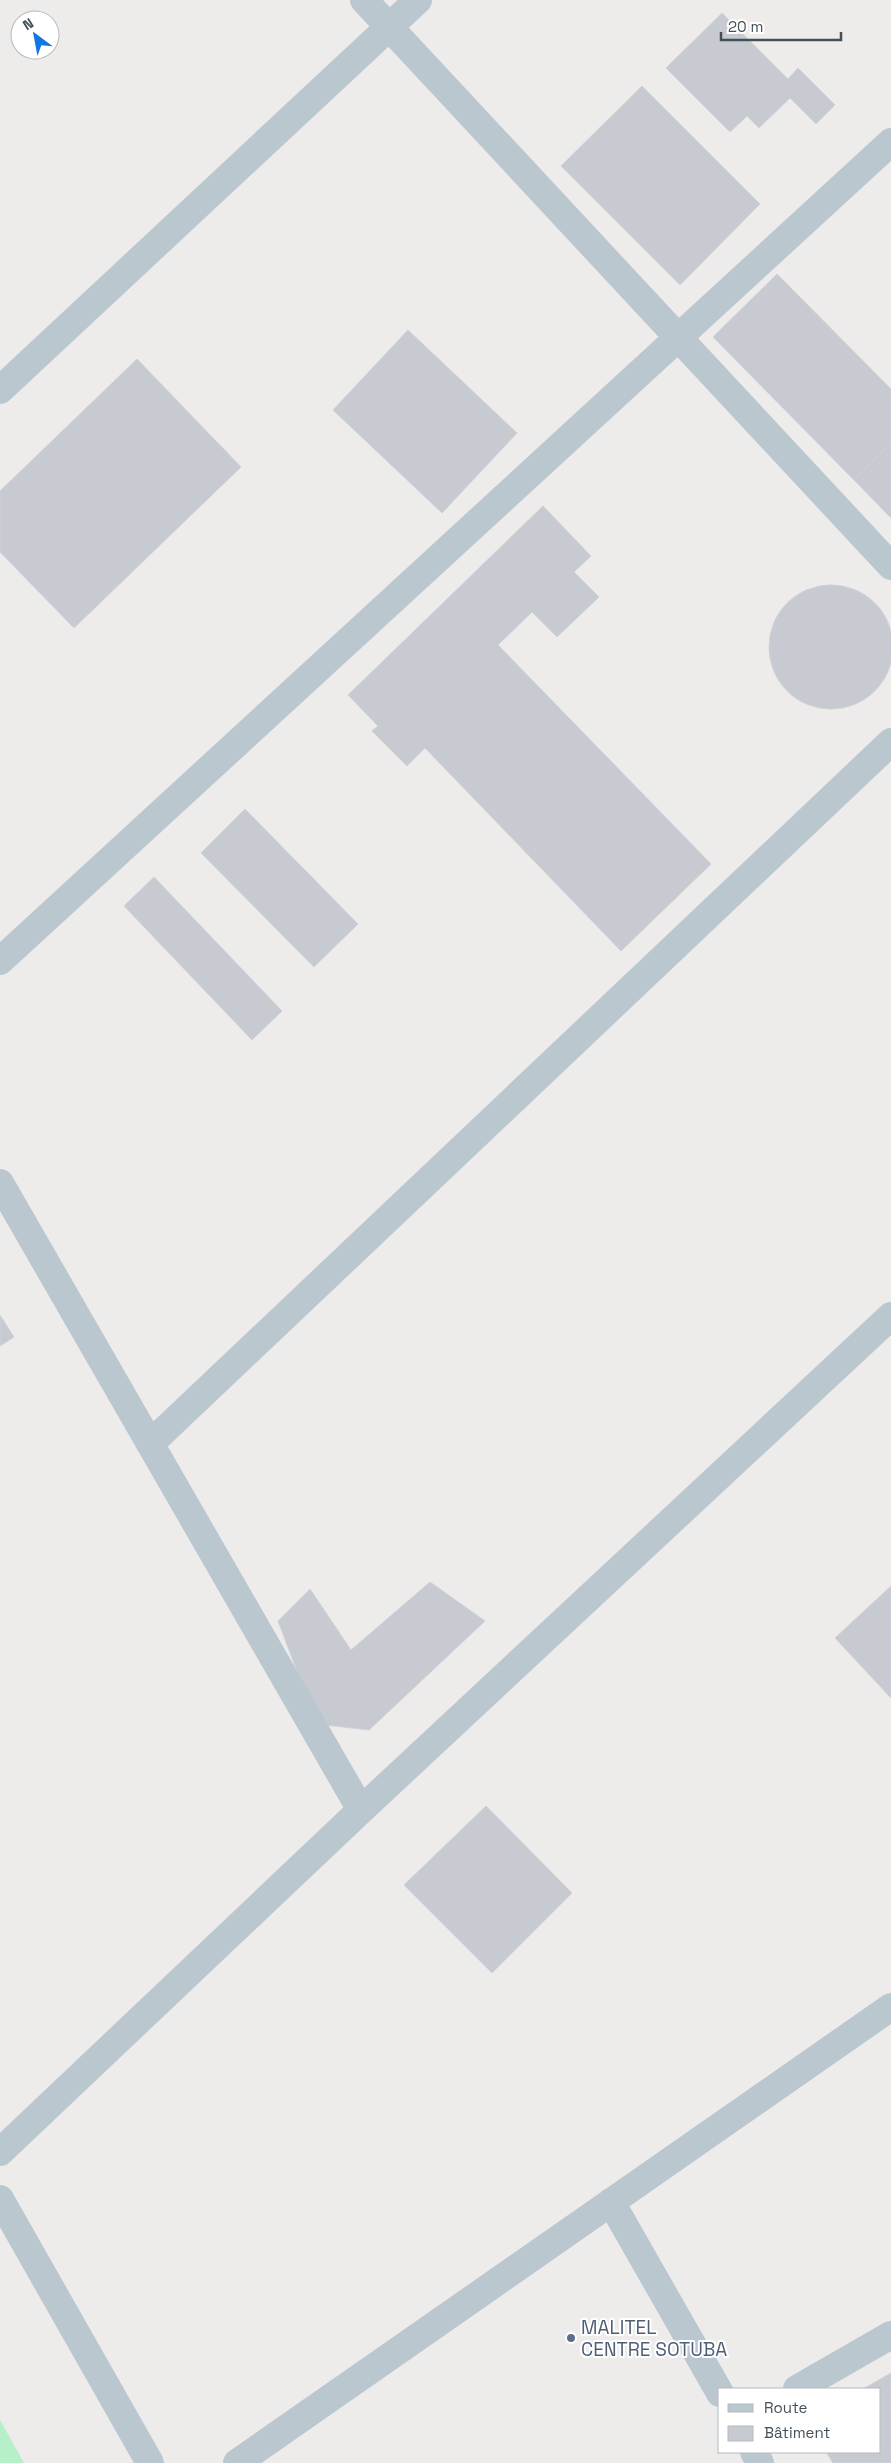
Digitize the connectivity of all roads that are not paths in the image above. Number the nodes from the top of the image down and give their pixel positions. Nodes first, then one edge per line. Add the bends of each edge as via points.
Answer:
1 (364, 0) edge
2 (418, 0) edge
3 (389, 27) junction
4 (891, 142) edge
5 (678, 338) junction
6 (0, 390) edge
7 (891, 566) edge
8 (891, 742) edge
9 (0, 961) edge
10 (0, 1183) edge
11 (891, 1316) edge
12 (150, 1444) junction
13 (361, 1810) junction
14 (891, 2007) edge
15 (0, 2152) edge
16 (0, 2199) edge
17 (611, 2202) junction
18 (891, 2335) edge
19 (799, 2388) edge
20 (718, 2389) edge
21 (150, 2463) edge
22 (237, 2463) edge

1 - 3 street
2 - 3 street
3 - 5 street
3 - 6 street
4 - 5 street
5 - 7 street
5 - 9 street
8 - 12 street
10 - 12 street
11 - 13 street
12 - 13 street
13 - 15 street
14 - 17 street
16 - 21 street
17 - 20 street
17 - 22 street
18 - 19 street

